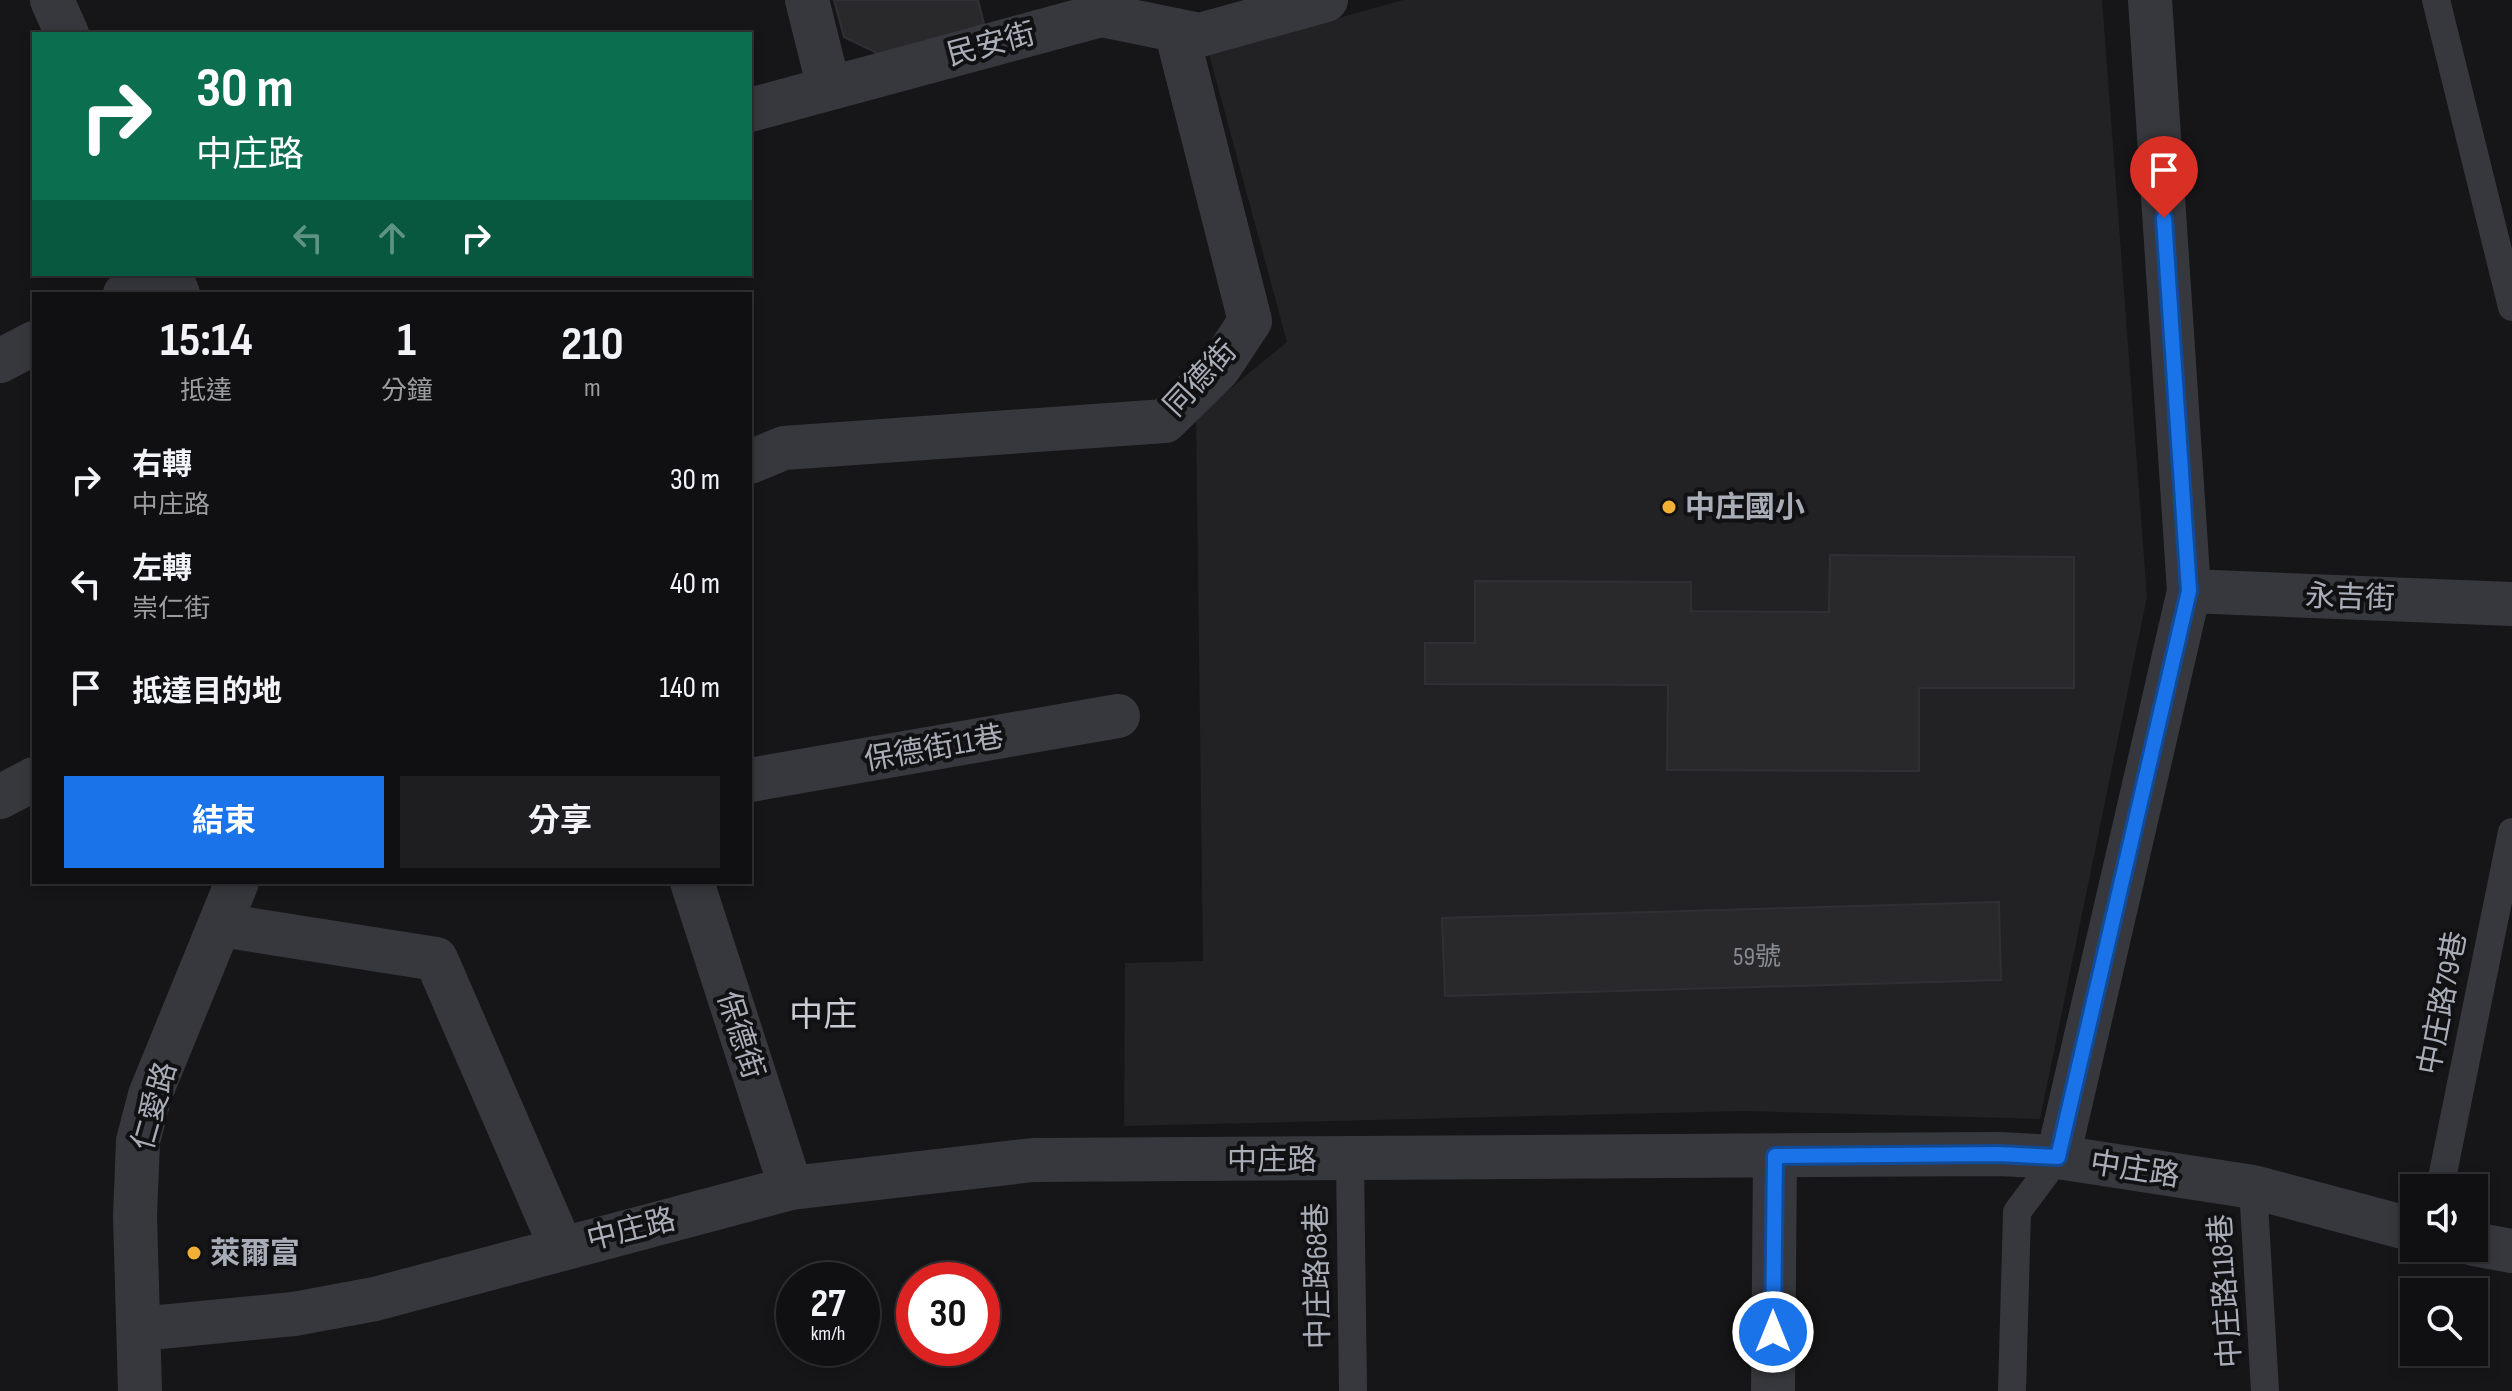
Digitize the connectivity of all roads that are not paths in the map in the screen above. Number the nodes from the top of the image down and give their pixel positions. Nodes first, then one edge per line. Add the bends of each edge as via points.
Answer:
1 (52, 0) edge
2 (807, 0) edge
3 (1326, 0) edge
4 (2150, 0) edge
5 (2436, 0) edge
6 (1176, 30) junction
7 (66, 32) edge
8 (829, 88) junction
9 (752, 109) edge
10 (159, 276) edge
11 (129, 292) edge
12 (2512, 307) edge
13 (32, 344) edge
14 (0, 361) edge
15 (752, 461) edge
16 (2189, 591) junction
17 (2512, 604) edge
18 (1118, 716) dead end
19 (32, 780) edge
20 (752, 780) edge
21 (0, 797) edge
22 (2512, 832) edge
23 (236, 884) edge
24 (693, 884) edge
25 (221, 925) junction
26 (1775, 1156) junction
27 (2058, 1157) junction
28 (1350, 1160) junction
29 (2443, 1174) edge
30 (2253, 1187) junction
31 (791, 1188) junction
32 (2400, 1226) edge
33 (561, 1247) junction
34 (2488, 1247) edge
35 (2512, 1251) edge
36 (140, 1329) junction
37 (140, 1391) edge
38 (1353, 1391) edge
39 (1773, 1391) edge
40 (2012, 1391) edge
41 (2265, 1391) edge

1 - 7 street
2 - 8 street
3 - 6 street, 民安街 via 1200,35
4 - 16 street
5 - 12 lane
6 - 8 street, 民安街 via 1101,15
6 - 15 street, 同德街 via 1250,321 1219,368 1165,421 784,448
8 - 9 street, 民安街
10 - 11 street
13 - 14 street
16 - 17 street, 永吉街
16 - 27 street
18 - 20 street, 保德街11巷
19 - 21 street
22 - 29 lane, 中庄路79巷
23 - 25 street, 仁愛路
24 - 31 street, 保德街
25 - 33 street via 436,959
25 - 36 street, 仁愛路 via 150,1095 138,1141
26 - 27 street, 中庄路
26 - 28 street, 中庄路
26 - 39 street
27 - 30 street, 中庄路
27 - 40 lane via 2017,1212
28 - 31 street, 中庄路 via 1033,1160
28 - 38 lane, 中庄路68巷
30 - 32 street, 中庄路
30 - 41 lane, 中庄路118巷
31 - 33 street, 中庄路
33 - 36 street, 中庄路 via 375,1299 294,1314
34 - 35 street
36 - 37 street, 仁愛路

